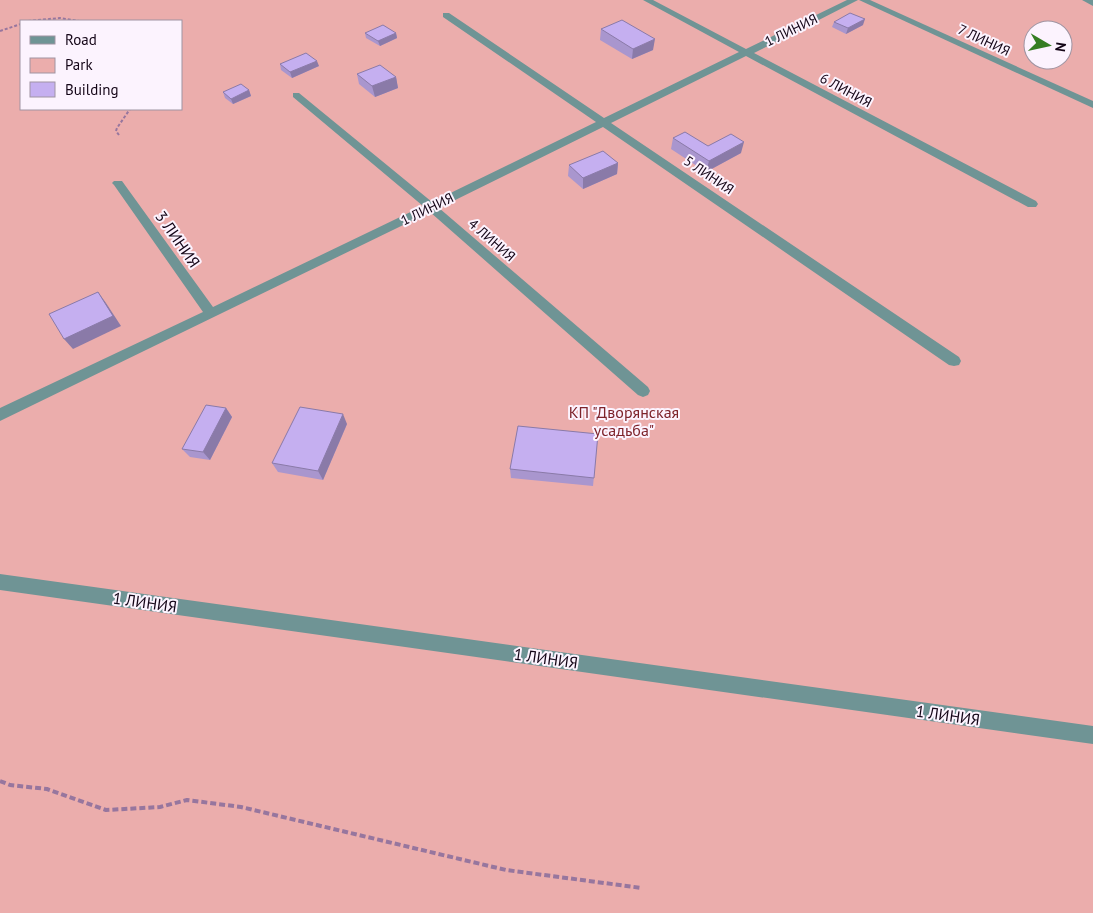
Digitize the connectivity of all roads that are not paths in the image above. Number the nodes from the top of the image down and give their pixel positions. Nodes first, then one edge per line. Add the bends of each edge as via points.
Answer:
1 (647, 0) edge
2 (854, 0) edge
3 (863, 0) edge
4 (1086, 0) edge
5 (1093, 3) edge
6 (446, 15) dead end
7 (745, 53) junction
8 (296, 95) dead end
9 (1093, 105) edge
10 (605, 122) junction
11 (118, 183) dead end
12 (1032, 204) dead end
13 (431, 207) junction
14 (211, 314) junction
15 (954, 361) dead end
16 (643, 391) dead end
17 (0, 415) edge
18 (0, 582) edge
19 (1093, 735) edge

1 - 7 street, 6 ЛИНИЯ
2 - 7 street, 1 ЛИНИЯ
3 - 9 street, 7 ЛИНИЯ
4 - 5 street
6 - 10 street, 5 ЛИНИЯ
7 - 10 street, 1 ЛИНИЯ
7 - 12 street, 6 ЛИНИЯ
8 - 13 street, 4 ЛИНИЯ
10 - 13 street, 1 ЛИНИЯ
10 - 15 street, 5 ЛИНИЯ
11 - 14 street, 3 ЛИНИЯ
13 - 14 street, 1 ЛИНИЯ
13 - 16 street, 4 ЛИНИЯ
14 - 17 street, 1 ЛИНИЯ
18 - 19 street, 1 ЛИНИЯ

